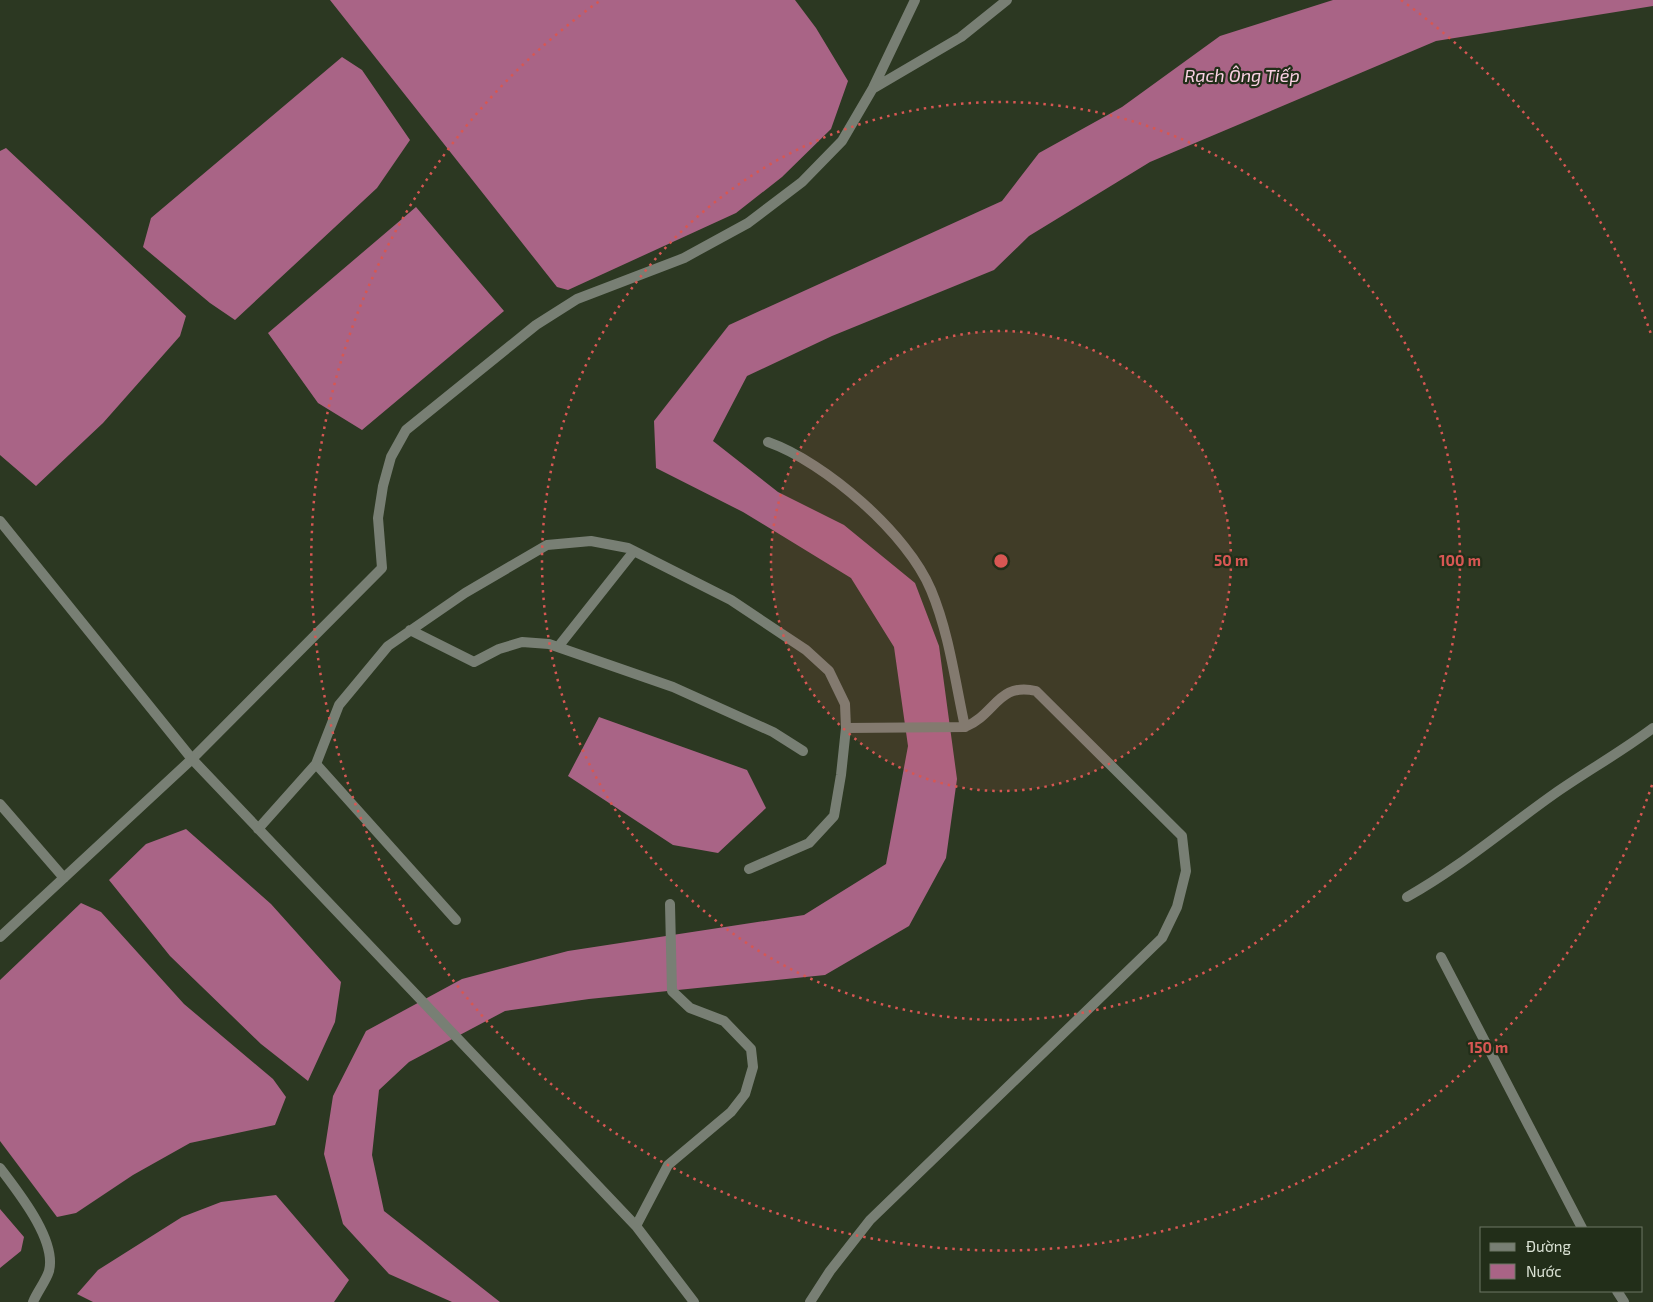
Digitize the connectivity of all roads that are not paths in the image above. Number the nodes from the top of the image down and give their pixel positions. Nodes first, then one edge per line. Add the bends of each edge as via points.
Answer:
1 (915, 0) edge
2 (1007, 0) edge
3 (874, 88) junction
4 (768, 442) dead end
5 (0, 521) edge
6 (634, 551) junction
7 (410, 630) junction
8 (558, 647) junction
9 (965, 727) junction
10 (846, 728) junction
11 (1653, 728) edge
12 (803, 751) dead end
13 (192, 759) junction
14 (316, 764) junction
15 (0, 804) edge
16 (258, 829) junction
17 (749, 869) dead end
18 (64, 878) junction
19 (1407, 897) dead end
20 (670, 904) dead end
21 (456, 920) dead end
22 (0, 937) edge
23 (1441, 957) dead end
24 (0, 1168) edge
25 (636, 1226) junction
26 (1581, 1227) edge
27 (33, 1302) edge
28 (694, 1302) edge
29 (810, 1302) edge

1 - 3 street
2 - 3 street via 961,38
3 - 13 street via 842,141 802,182 748,223 684,258 577,299 536,326 406,430 391,457 383,486 378,518 382,568
4 - 9 street via 788,449 844,487 914,559 931,590 947,641
5 - 13 street
6 - 7 street via 591,541 546,545
6 - 8 street
6 - 10 street via 731,600 806,650 829,671 845,704
7 - 8 street via 474,662 522,642
7 - 14 street via 388,646 339,705
8 - 12 street via 673,688 773,732
9 - 10 street
9 - 29 street via 984,716 1008,691 1022,687 1036,691 1182,836 1186,871 1178,907 1162,938 870,1220 830,1270
10 - 17 street via 834,816 809,842
11 - 19 street
13 - 16 street
13 - 18 street
14 - 16 street
14 - 21 street
15 - 18 street
16 - 25 street
18 - 22 street
20 - 25 street via 672,992 690,1008 724,1021 751,1049 753,1067 745,1094 731,1112 668,1165
23 - 26 street
24 - 27 street via 18,1191 48,1243 49,1271
25 - 28 street

